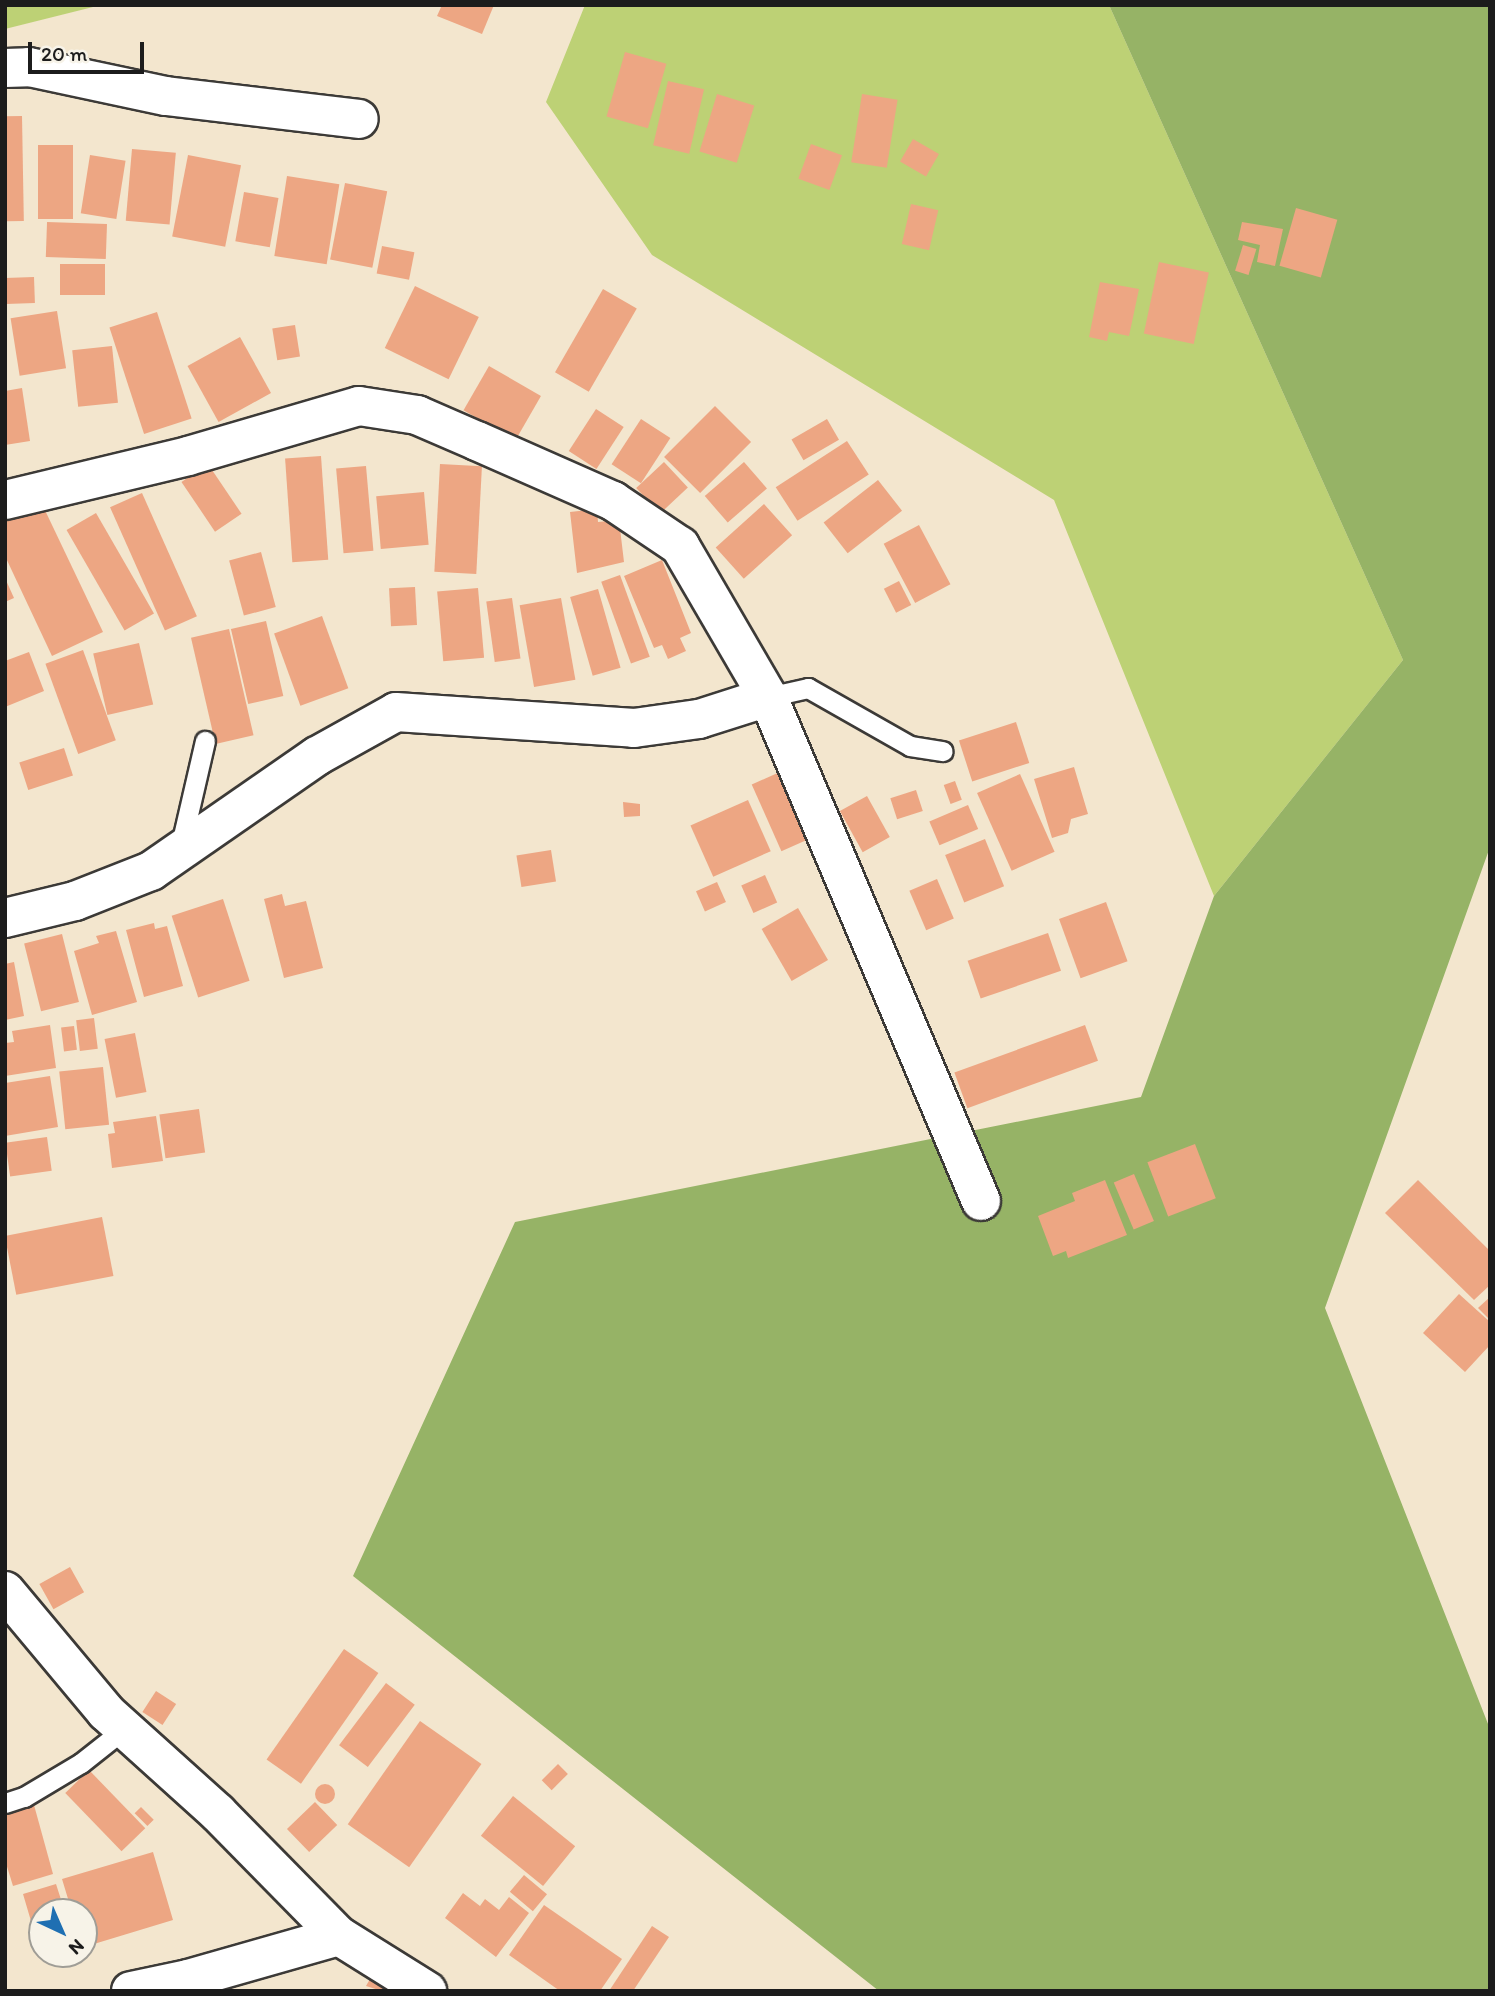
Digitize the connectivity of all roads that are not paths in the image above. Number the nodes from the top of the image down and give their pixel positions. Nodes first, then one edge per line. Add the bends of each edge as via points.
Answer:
1 (5, 68) edge
2 (359, 119) dead end
3 (5, 500) edge
4 (768, 697) junction
5 (205, 741) dead end
6 (943, 751) dead end
7 (179, 852) junction
8 (5, 918) edge
9 (981, 1200) dead end
10 (5, 1591) edge
11 (124, 1729) junction
12 (5, 1803) edge
13 (339, 1936) junction
14 (131, 1991) edge
15 (427, 1991) edge

1 - 2 street via 29,67 166,96
3 - 4 street via 188,456 359,406 417,415 613,501 680,546
4 - 6 lane via 808,688 910,746
4 - 7 street via 699,719 634,728 396,712 317,755
4 - 9 street
5 - 7 lane
7 - 8 street via 151,871 75,901
10 - 11 street
11 - 12 lane via 81,1763
11 - 13 street via 218,1813
13 - 14 street
13 - 15 street

